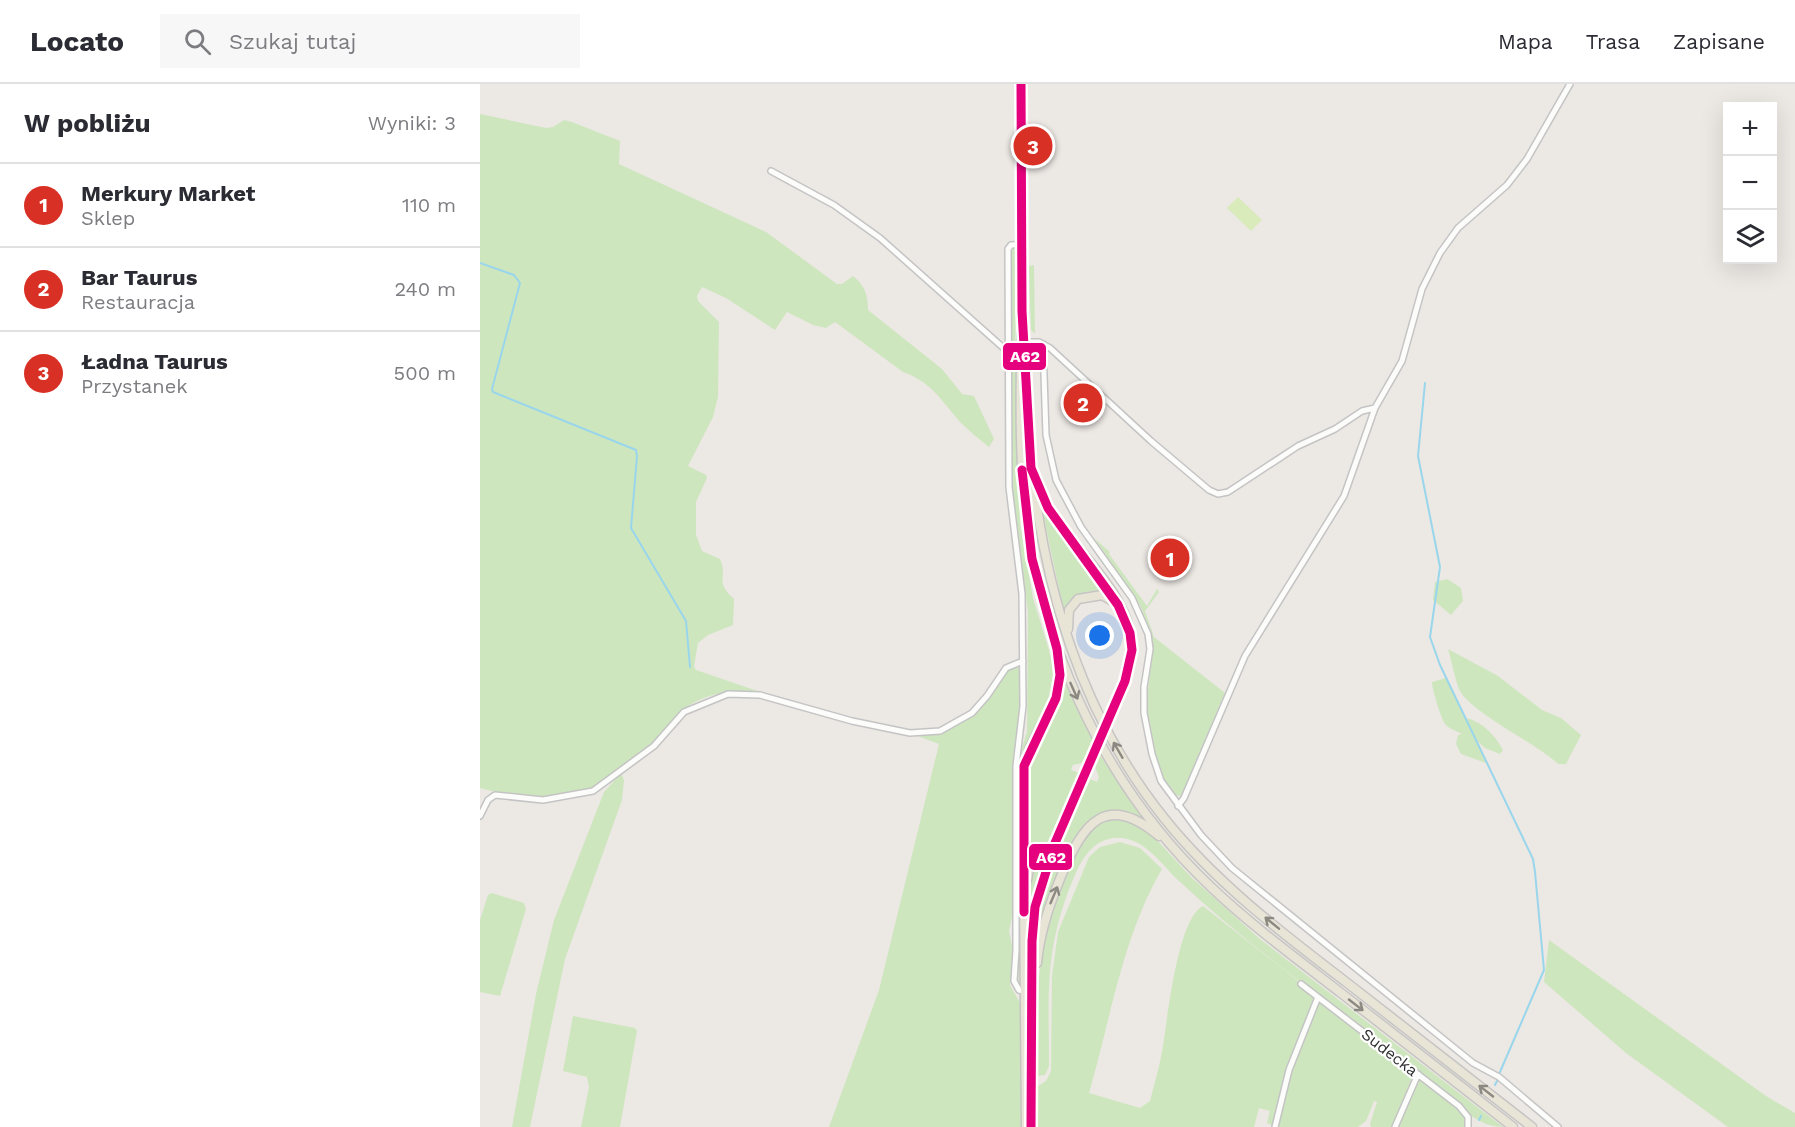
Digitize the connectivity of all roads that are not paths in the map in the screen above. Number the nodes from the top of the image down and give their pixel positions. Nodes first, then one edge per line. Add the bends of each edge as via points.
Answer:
1 (1022, 84) edge
2 (1570, 84) edge
3 (771, 171) dead end
4 (1023, 244) junction
5 (1022, 311) junction
6 (1025, 342) junction
7 (1043, 344) junction
8 (1008, 351) junction
9 (1020, 352) junction
10 (1375, 408) junction
11 (1031, 468) junction
12 (1118, 605) junction
13 (1053, 637) junction
14 (1072, 650) junction
15 (1023, 661) junction
16 (1178, 806) junction
17 (480, 816) edge
18 (1055, 843) junction
19 (1175, 850) junction
20 (1024, 898) junction
21 (1301, 984) dead end
22 (1024, 992) junction
23 (1034, 993) junction
24 (1318, 997) junction
25 (1418, 1074) junction
26 (1026, 1127) edge
27 (1031, 1127) edge
28 (1275, 1127) edge
29 (1395, 1127) edge
30 (1468, 1127) edge
31 (1513, 1127) edge
32 (1532, 1127) edge
33 (1558, 1127) edge

1 - 4 main road
2 - 10 street via 1527,159 1507,185 1458,228 1440,252 1422,289 1402,361
3 - 8 street via 834,205 880,238
4 - 5 main road
4 - 8 street via 1011,244 1008,249
5 - 6 main road
5 - 9 main road
6 - 7 street
6 - 11 main road
7 - 10 street via 1151,441 1218,494 1228,492 1362,411
7 - 16 street via 1050,464 1071,512 1145,622 1150,649 1144,700 1150,744 1161,781
8 - 9 street
8 - 15 street via 1009,487 1021,582
9 - 13 main road via 1028,527 1038,587
10 - 16 street via 1344,496 1245,656
11 - 12 main road via 1048,508
11 - 14 main road via 1046,562
12 - 14 main road via 1102,595 1084,596 1072,604 1068,618
12 - 18 main road, bridge via 1130,633 1129,668
13 -> 19 main road via 1095,734 1124,782
13 - 20 main road via 1060,675 1057,695 1024,766
32 -> 14 main road via 1273,924 1197,856 1164,819 1128,766
15 - 17 street via 1006,668 972,713 931,733 910,734 878,727 753,693 722,695 684,712 654,746 599,788 543,800 495,795
15 - 22 street via 1023,729 1016,766 1014,981
16 - 33 street via 1217,853 1258,891
18 - 20 main road via 1029,870
18 - 23 main road via 1035,907
23 -> 19 main road via 1042,931 1050,904 1074,846 1089,824 1105,817 1126,815 1140,821
19 -> 31 main road via 1259,928
20 - 22 main road
21 - 24 street, Sudecka
22 - 23 street
22 - 26 main road
23 - 27 main road
24 - 25 street, Sudecka
24 - 28 street via 1289,1070
25 - 29 street
25 - 30 street, Sudecka via 1459,1106 1468,1117

